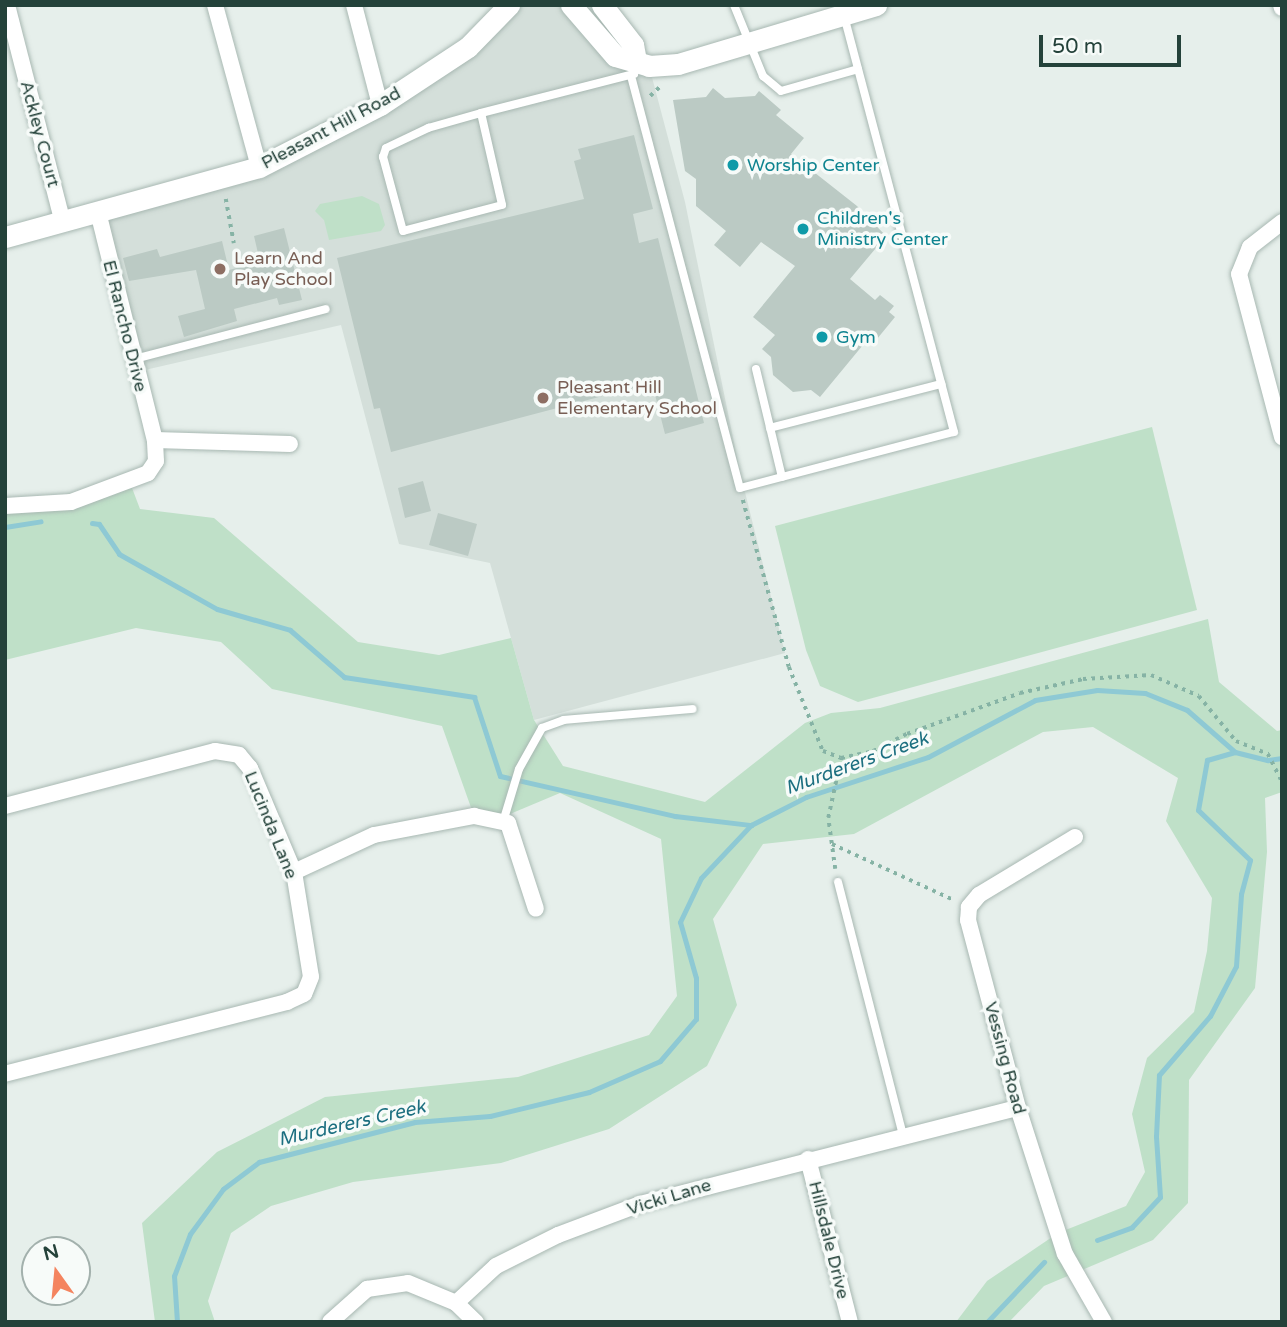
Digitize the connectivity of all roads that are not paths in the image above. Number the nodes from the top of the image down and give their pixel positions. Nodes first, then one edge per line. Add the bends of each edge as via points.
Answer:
1 (7, 5) edge
2 (215, 5) edge
3 (354, 5) edge
4 (509, 5) edge
5 (571, 5) edge
6 (602, 5) edge
7 (734, 5) edge
8 (876, 5) edge
9 (844, 14) junction
10 (749, 43) junction
11 (639, 67) junction
12 (859, 69) junction
13 (380, 105) junction
14 (481, 113) junction
15 (259, 167) junction
16 (97, 212) junction
17 (1282, 222) edge
18 (63, 223) junction
19 (5, 237) edge
20 (326, 309) dead end
21 (134, 359) junction
22 (757, 369) dead end
23 (941, 384) junction
24 (770, 428) junction
25 (1282, 437) edge
26 (155, 440) junction
27 (290, 444) dead end
28 (782, 477) junction
29 (5, 506) edge
30 (692, 709) dead end
31 (5, 806) edge
32 (503, 822) junction
33 (1075, 837) dead end
34 (294, 872) junction
35 (838, 881) road end
36 (536, 909) dead end
37 (5, 1074) edge
38 (1018, 1108) junction
39 (904, 1136) junction
40 (808, 1159) junction
41 (456, 1303) junction
42 (330, 1322) edge
43 (476, 1322) edge
44 (850, 1322) edge
45 (1104, 1322) edge

1 - 18 street, Ackley Court
2 - 15 street
3 - 13 street
4 - 13 street, Pleasant Hill Road via 468,47
5 - 11 street via 614,56
6 - 11 street via 633,45
7 - 10 lane
8 - 9 street
9 - 10 street
9 - 12 lane
10 - 11 street via 678,64
10 - 12 lane via 763,76 781,91
11 - 14 lane
11 - 28 lane via 740,488
12 - 23 lane
13 - 15 street, Pleasant Hill Road
14 - 14 lane via 428,128 386,148 383,157 403,231 502,205
15 - 16 street, Pleasant Hill Road
16 - 18 street, Pleasant Hill Road
16 - 21 street, El Rancho Drive
17 - 25 street via 1250,247 1239,274
18 - 19 street, Pleasant Hill Road
20 - 21 lane
21 - 26 street, El Rancho Drive
22 - 24 lane
23 - 24 lane
23 - 28 lane via 954,432
24 - 28 lane
26 - 27 street
26 - 29 street via 156,461 148,473 71,502
30 - 32 lane via 564,720 542,728 519,769
31 - 34 street, Lucinda Lane via 215,751 239,755 250,768
32 - 34 street via 456,817 374,835
32 - 36 street via 508,823
33 - 38 street, Vessing Road via 979,895 969,907 968,920
34 - 37 street, Lucinda Lane via 311,977 304,994
35 - 39 lane
38 - 39 street, Vicki Lane
38 - 45 street, Vessing Road via 1065,1254
39 - 40 street, Vicki Lane
40 - 41 street, Vicki Lane via 640,1204 558,1235 496,1266
40 - 44 street, Hillsdale Drive
41 - 42 street via 408,1283 385,1284 347,1302
41 - 43 street

